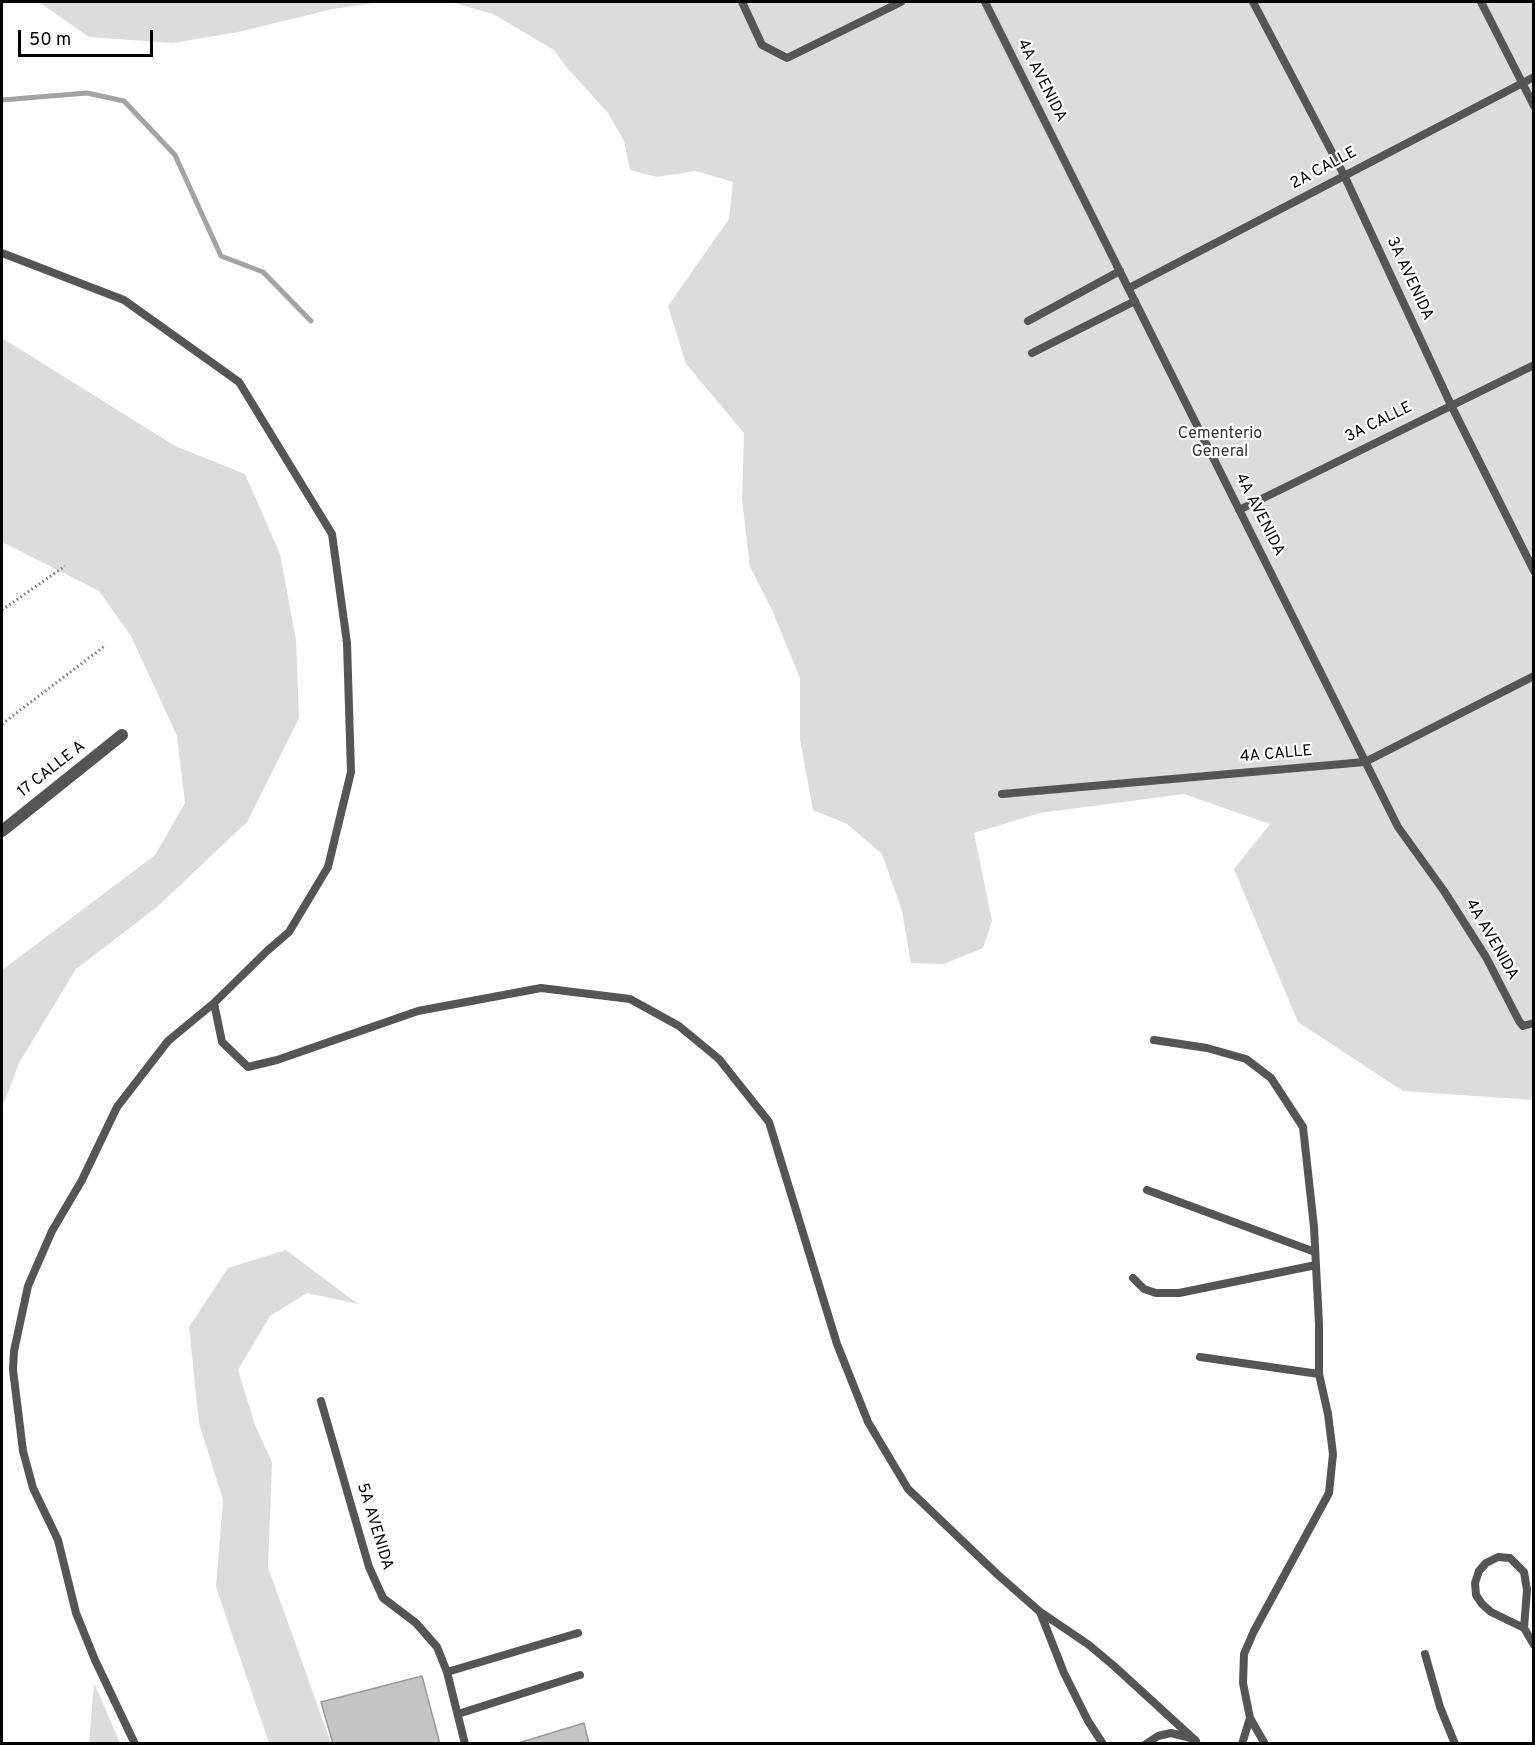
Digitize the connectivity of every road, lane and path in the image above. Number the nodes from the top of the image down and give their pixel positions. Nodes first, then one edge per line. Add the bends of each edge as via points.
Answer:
1 (742, 2) edge
2 (901, 2) edge
3 (985, 2) edge
4 (1253, 2) edge
5 (1481, 2) edge
6 (1533, 78) edge
7 (1522, 83) junction
8 (1533, 106) edge
9 (1344, 174) junction
10 (2, 253) edge
11 (1120, 271) junction
12 (1129, 288) junction
13 (1135, 301) junction
14 (1028, 321) dead end
15 (1032, 353) dead end
16 (1533, 365) edge
17 (1451, 405) junction
18 (1239, 510) junction
19 (64, 566) dead end
20 (1533, 571) edge
21 (2, 610) edge
22 (106, 645) dead end
23 (1533, 676) edge
24 (2, 724) edge
25 (122, 735) dead end
26 (1365, 762) junction
27 (1002, 794) dead end
28 (2, 831) edge
29 (214, 1003) junction
30 (1531, 1025) edge
31 (1154, 1040) dead end
32 (1147, 1190) dead end
33 (1315, 1252) junction
34 (1316, 1265) junction
35 (1133, 1278) dead end
36 (1200, 1357) dead end
37 (1319, 1374) junction
38 (321, 1401) dead end
39 (1039, 1611) junction
40 (1524, 1628) junction
41 (578, 1633) dead end
42 (1533, 1645) edge
43 (1425, 1654) dead end
44 (447, 1672) junction
45 (580, 1675) dead end
46 (458, 1714) junction
47 (1250, 1718) junction
48 (1197, 1742) edge
49 (135, 1743) edge
50 (465, 1743) edge
51 (1103, 1743) edge
52 (1146, 1743) edge
53 (1242, 1743) edge
54 (1265, 1743) edge
55 (1455, 1743) edge

1 - 2 lane via 762,45 787,58
3 - 11 lane, 4A AVENIDA
4 - 9 lane, 3A AVENIDA
5 - 7 lane
6 - 7 lane, 2A CALLE
7 - 8 lane
7 - 9 lane, 2A CALLE
9 - 12 lane, 2A CALLE
9 - 17 lane, 3A AVENIDA
10 - 29 lane via 124,300 239,382 332,534 347,643 351,772 328,867 289,932
11 - 12 lane, 4A AVENIDA
11 - 14 lane
12 - 13 lane, 4A AVENIDA
13 - 15 lane
13 - 18 lane, 4A AVENIDA
16 - 17 lane, 3A CALLE
17 - 18 lane, 3A CALLE
17 - 20 lane, 3A AVENIDA
18 - 26 lane, 4A AVENIDA
19 - 21 path
22 - 24 path
23 - 26 lane, 4A CALLE
25 - 28 street, 17 CALLE A
26 - 27 lane, 4A CALLE
26 - 30 lane, 4A AVENIDA via 1398,827 1480,947 1519,1021 1523,1026
29 - 39 lane via 222,1042 248,1067 418,1011 541,988 630,999 679,1026 719,1059 769,1122 837,1344 868,1422 909,1489
29 - 49 lane via 168,1041 117,1107 28,1286 14,1351 23,1451 33,1488 58,1540 76,1613
31 - 33 lane via 1246,1059 1271,1078 1303,1126
32 - 33 lane
33 - 34 lane
34 - 35 lane via 1179,1293 1156,1293 1144,1289
34 - 37 lane
36 - 37 lane
37 - 47 lane via 1333,1454 1329,1493 1244,1654 1242,1683
38 - 44 lane, 5A AVENIDA via 369,1567 383,1598 416,1623 437,1647
39 - 48 lane via 1105,1659
39 - 51 lane via 1064,1673
40 - 40 lane via 1491,1612 1476,1595 1479,1571 1498,1557 1510,1558 1524,1572
40 - 42 lane
41 - 44 lane
43 - 55 lane
44 - 46 lane, 5A AVENIDA
45 - 46 lane
46 - 50 lane, 5A AVENIDA
47 - 53 lane
47 - 54 lane
48 - 52 lane via 1171,1733

